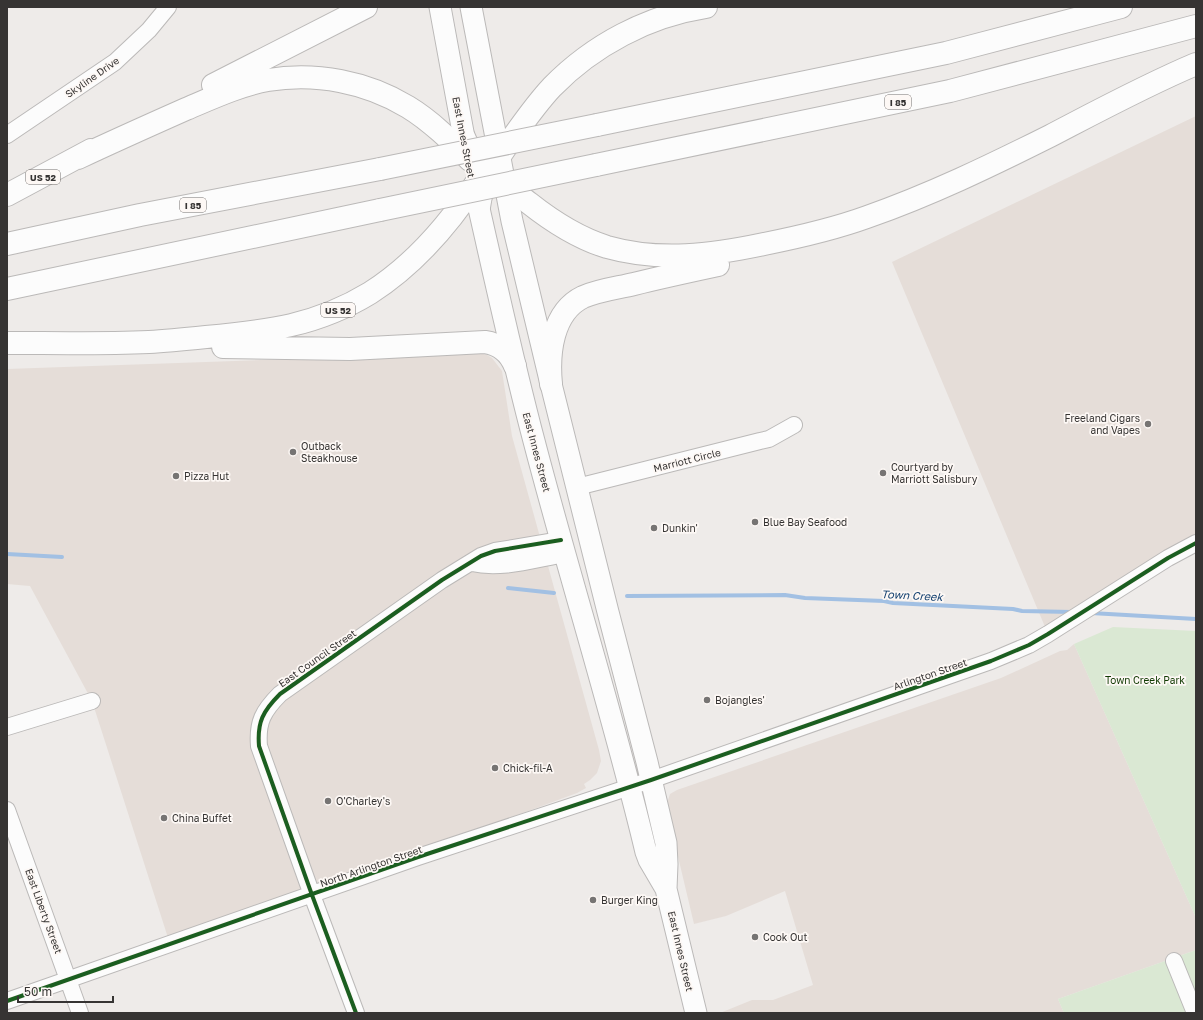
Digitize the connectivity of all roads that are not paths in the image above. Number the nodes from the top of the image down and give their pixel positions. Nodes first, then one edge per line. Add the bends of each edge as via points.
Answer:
1 (168, 7) edge
2 (366, 7) edge
3 (440, 7) edge
4 (471, 7) edge
5 (706, 7) edge
6 (1121, 7) edge
7 (1196, 26) edge
8 (1196, 64) edge
9 (7, 135) edge
10 (78, 158) junction
11 (487, 171) junction
12 (7, 195) edge
13 (865, 218) junction
14 (7, 244) edge
15 (7, 289) edge
16 (7, 343) edge
17 (104, 343) junction
18 (515, 366) junction
19 (551, 384) junction
20 (794, 425) dead end
21 (577, 487) junction
22 (1196, 543) edge
23 (563, 547) junction
24 (92, 701) dead end
25 (7, 727) edge
26 (651, 780) junction
27 (630, 787) junction
28 (7, 810) edge
29 (666, 889) junction
30 (312, 895) junction
31 (1174, 961) dead end
32 (69, 980) junction
33 (7, 1001) edge
34 (80, 1013) edge
35 (356, 1013) edge
36 (696, 1013) edge
37 (1195, 1013) edge

1 - 9 street, Skyline Drive via 149,30 115,62
2 - 10 highway, US 52 via 146,119
3 - 11 main road, East Innes Street
4 - 11 main road, East Innes Street
5 - 11 highway via 671,14 645,23 586,58 545,95
6 - 14 highway, I 85, bridge via 946,53
7 - 15 highway, I 85, bridge via 950,91
8 - 13 highway via 1009,156
10 - 11 highway via 234,90 267,80 301,77 346,82 379,92 400,102 427,120
10 - 12 highway, US 52
11 - 13 highway via 545,215 574,233 605,246 649,255 694,255 739,249
11 - 17 highway, US 52 via 437,234 406,266 369,293 328,314 296,325 263,331 163,341
11 - 18 main road, East Innes Street
11 - 19 main road, East Innes Street
13 - 19 highway via 813,238 750,257 583,297 568,309 555,330 551,354
16 - 17 highway, US 52
17 - 18 highway via 324,349 485,342 496,345 506,352
18 - 23 main road, East Innes Street
19 - 21 main road, East Innes Street
20 - 21 street, Marriott Circle via 764,440
21 - 26 main road, East Innes Street
22 - 26 street, Arlington Street via 1029,645 991,661
23 - 27 main road, East Innes Street
23 - 30 street, East Council Street via 495,551 481,556 436,584 280,694 270,705 261,719 258,732 259,746
24 - 25 street
26 - 27 street, North Arlington Street
26 - 29 main road, East Innes Street via 666,843
27 - 29 main road, East Innes Street via 646,852
27 - 30 street, North Arlington Street
28 - 32 street, East Liberty Street
29 - 36 main road, East Innes Street
30 - 32 street, North Arlington Street
30 - 35 street, East Council Street
31 - 37 street
32 - 33 street, North Arlington Street
32 - 34 street, East Liberty Street

